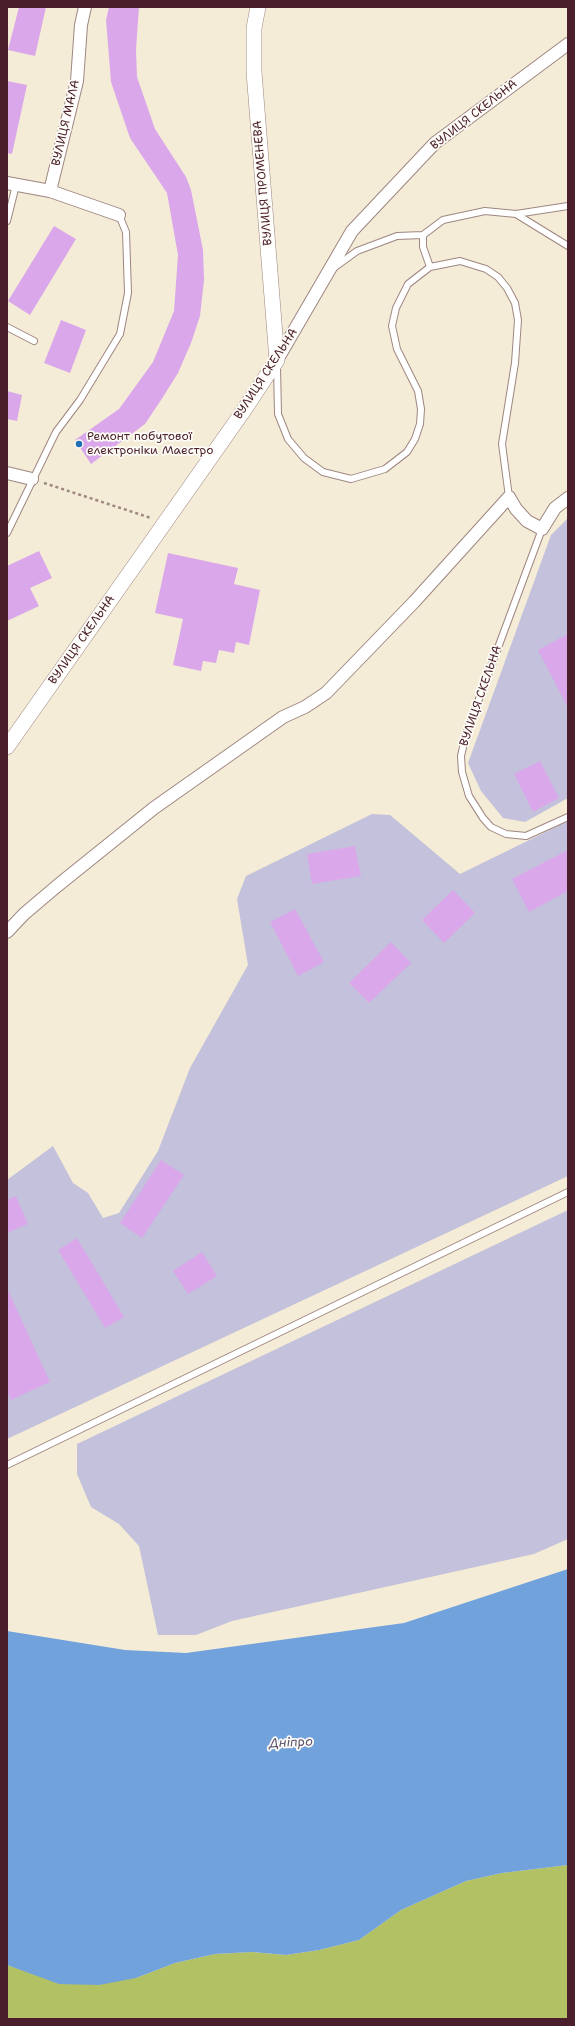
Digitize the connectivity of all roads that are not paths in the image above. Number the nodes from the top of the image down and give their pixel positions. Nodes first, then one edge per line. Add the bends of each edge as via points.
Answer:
1 (84, 7) edge
2 (258, 7) edge
3 (568, 44) edge
4 (11, 184) edge
5 (50, 191) junction
6 (568, 206) edge
7 (120, 214) joint
8 (516, 214) junction
9 (7, 221) edge
10 (423, 235) junction
11 (568, 246) edge
12 (430, 267) junction
13 (329, 271) junction
14 (7, 327) edge
15 (34, 341) dead end
16 (277, 360) junction
17 (7, 473) edge
18 (32, 479) junction
19 (509, 497) junction
20 (568, 498) edge
21 (542, 529) junction
22 (7, 533) edge
23 (7, 747) edge
24 (568, 817) edge
25 (7, 932) edge
26 (568, 1192) edge
27 (7, 1464) edge

1 - 5 street, ВУЛИЦЯ МАЛА via 77,81
2 - 16 street, ВУЛИЦЯ ПРОМЕНЕВА via 254,28 254,72
3 - 13 street, ВУЛИЦЯ СКЕЛЬНА via 435,143 352,231
4 - 5 street
4 - 9 lane
5 - 7 street
6 - 8 lane
7 - 18 lane via 126,232 128,293 120,334 80,400 56,432
8 - 10 lane via 485,211 442,220
8 - 11 lane
10 - 12 lane via 423,247
10 - 13 lane via 397,236 357,251
12 - 16 lane via 408,284 396,308 392,326 397,349 418,391 420,424 407,452 385,469 351,479 323,472 304,458 288,439 278,414
12 - 19 lane via 460,261 486,269 498,277 515,303 518,320 515,363 502,444
13 - 16 street, ВУЛИЦЯ СКЕЛЬНА
14 - 15 lane
16 - 23 street, ВУЛИЦЯ СКЕЛЬНА
17 - 18 street
18 - 22 lane
19 - 21 street via 527,521
19 - 25 street via 414,602 326,693 283,717 154,808 57,886
20 - 21 street, ВУЛИЦЯ СКЕЛЬНА via 555,508
21 - 24 lane, ВУЛИЦЯ СКЕЛЬНА via 466,734 461,756 462,772 469,796 483,818 491,827 506,834 526,836
26 - 27 lane

